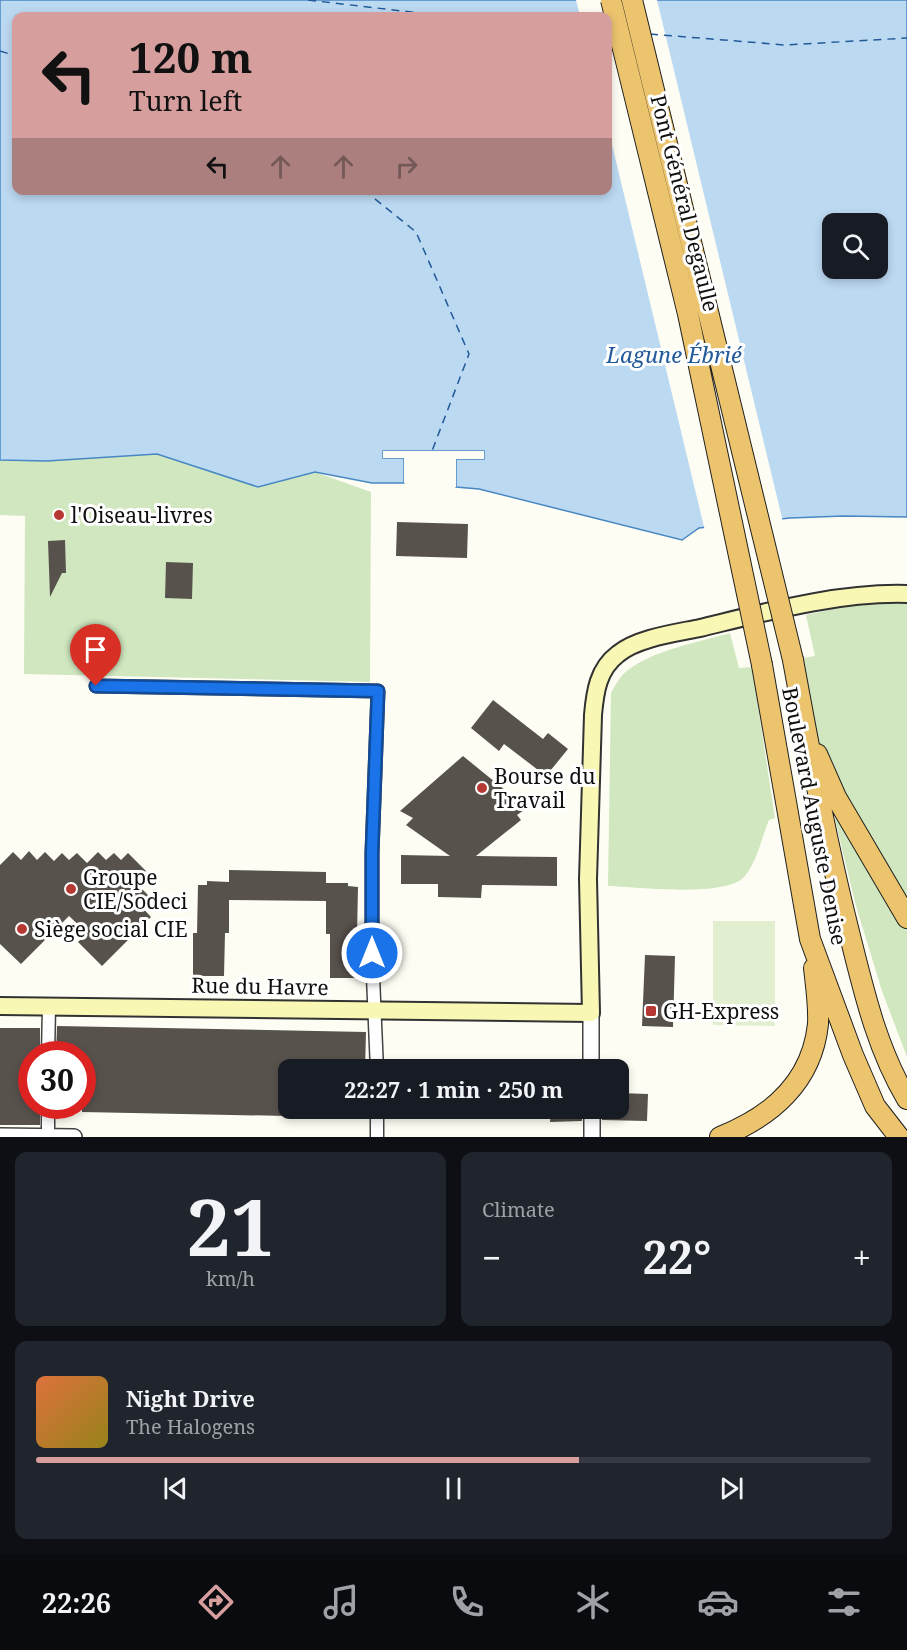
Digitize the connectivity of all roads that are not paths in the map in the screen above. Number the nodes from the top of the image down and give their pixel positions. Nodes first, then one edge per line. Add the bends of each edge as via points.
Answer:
1 (611, 0) edge
2 (632, 0) edge
3 (907, 594) edge
4 (793, 660) joint
5 (762, 665) joint
6 (96, 686) dead end
7 (805, 727) junction
8 (907, 918) edge
9 (810, 939) junction
10 (0, 1006) edge
11 (49, 1007) junction
12 (375, 1011) junction
13 (591, 1013) junction
14 (48, 1041) edge
15 (377, 1059) edge
16 (591, 1059) edge
17 (907, 1099) edge
18 (875, 1106) junction
19 (48, 1119) edge
20 (377, 1119) edge
21 (592, 1119) edge
22 (0, 1136) edge
23 (48, 1137) edge
24 (74, 1137) edge
25 (377, 1137) edge
26 (592, 1137) edge
27 (720, 1137) edge
28 (885, 1137) edge
29 (899, 1137) edge

1 - 5 highway, Pont Général Degaulle, bridge via 688,314
2 - 4 highway, Pont Général Degaulle, bridge
3 - 13 main road via 847,598 670,635 619,652 606,666 596,688 593,715 588,879
4 - 7 highway, Boulevard Auguste Denise
5 - 9 highway, Boulevard Auguste Denise
6 - 12 street via 378,691 372,853
7 - 8 highway via 836,796
7 - 17 highway, Boulevard Auguste Denise via 829,851 867,1004 894,1078
9 - 18 highway, Boulevard Auguste Denise
9 - 27 highway via 818,1023 812,1051 783,1099 743,1128
10 - 11 main road, Rue du Havre
11 - 12 main road, Rue du Havre
11 - 14 street
12 - 13 main road, Rue du Havre
12 - 15 street
13 - 16 street
18 - 28 highway
18 - 29 highway, Boulevard Auguste Denise
19 - 23 street
20 - 25 street
21 - 26 street
22 - 23 street
23 - 24 street

